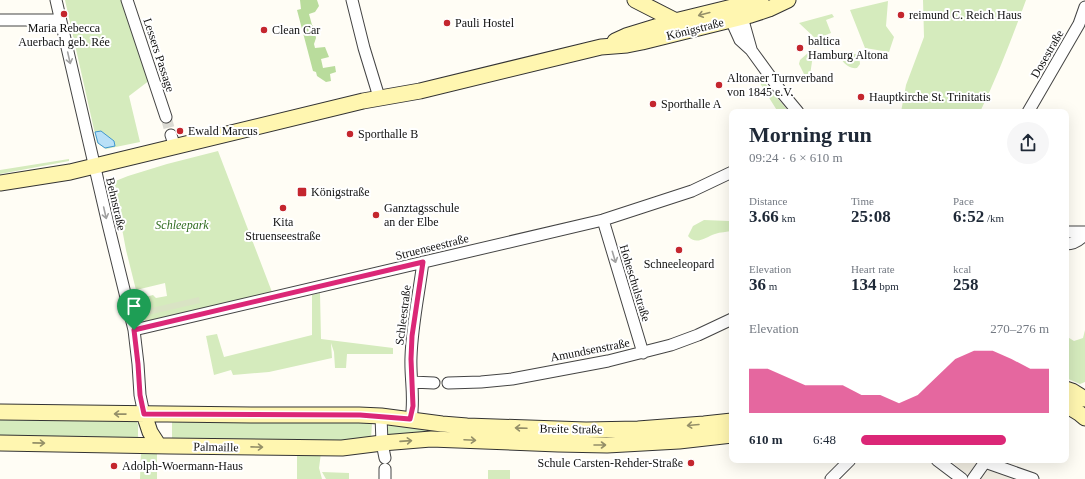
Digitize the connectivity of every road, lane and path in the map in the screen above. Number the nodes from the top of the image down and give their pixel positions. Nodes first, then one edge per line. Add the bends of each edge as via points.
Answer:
1 (56, 0) edge
2 (127, 0) edge
3 (352, 0) edge
4 (635, 0) edge
5 (762, 0) edge
6 (780, 0) edge
7 (788, 0) edge
8 (1085, 7) edge
9 (734, 11) edge
10 (0, 20) edge
11 (60, 20) junction
12 (675, 21) junction
13 (1082, 26) edge
14 (700, 28) junction
15 (601, 47) junction
16 (379, 97) junction
17 (796, 109) edge
18 (1030, 109) edge
19 (166, 117) tunnel mouth
20 (94, 166) junction
21 (729, 173) edge
22 (0, 183) edge
23 (603, 220) junction
24 (1069, 232) edge
25 (1085, 233) edge
26 (1069, 244) edge
27 (423, 262) junction
28 (729, 321) edge
29 (134, 330) junction
30 (643, 353) junction
31 (412, 382) junction
32 (434, 383) dead end
33 (448, 383) dead end
34 (1069, 390) edge
35 (1069, 406) edge
36 (1084, 409) edge
37 (0, 412) edge
38 (144, 414) junction
39 (381, 416) junction
40 (410, 419) junction
41 (729, 421) edge
42 (729, 435) edge
43 (431, 439) joint
44 (0, 443) edge
45 (159, 446) junction
46 (384, 462) edge
47 (847, 463) edge
48 (941, 463) edge
49 (984, 463) edge
50 (988, 463) edge
51 (831, 479) edge
52 (962, 479) edge
53 (974, 479) edge
54 (1033, 479) edge

1 - 11 street, Behnstraße
2 - 19 street, Lessers Passage
3 - 16 street
4 - 12 main road
5 - 9 main road, Königstraße
6 - 7 main road, Königstraße
7 - 9 main road, Königstraße via 769,9
8 - 13 street, Dosestraße
9 -> 12 main road, Königstraße
9 - 14 main road, Königstraße
9 - 17 street via 740,40 751,50
10 - 11 street
11 -> 20 street, Behnstraße
12 - 14 main road
12 - 15 main road, Königstraße via 626,36
13 - 18 street, Dosestraße
14 - 15 main road, Königstraße via 636,44
15 - 16 main road, Königstraße via 420,91
16 - 20 main road, Königstraße via 173,141
20 - 22 main road, Königstraße
20 -> 29 street, Behnstraße
21 - 23 street, Struenseestraße via 692,191
23 - 27 street, Struenseestraße
23 -> 30 street, Hoheschulstraße
24 - 25 street
25 - 26 street via 1079,240
27 - 29 street, Struenseestraße
27 - 31 street, Schleestraße via 412,336
28 - 30 street, Amundsenstraße via 684,340
29 - 38 street, Behnstraße
30 - 33 street, Amundsenstraße via 512,379
31 - 32 street
31 - 40 street, Schleestraße via 413,406
34 - 36 main road
35 - 36 main road
38 -> 37 main road
38 - 39 main road
38 - 45 main road via 150,432
39 - 40 main road
39 - 46 street
41 -> 40 main road, Breite Straße via 607,430 467,426
43 -> 42 main road, Breite Straße via 607,445
46 -> 43 main road, Palmaille
44 -> 45 main road, Palmaille
45 -> 46 main road, Palmaille via 342,448
47 - 51 street
48 - 52 street
49 - 53 street
50 - 54 street

